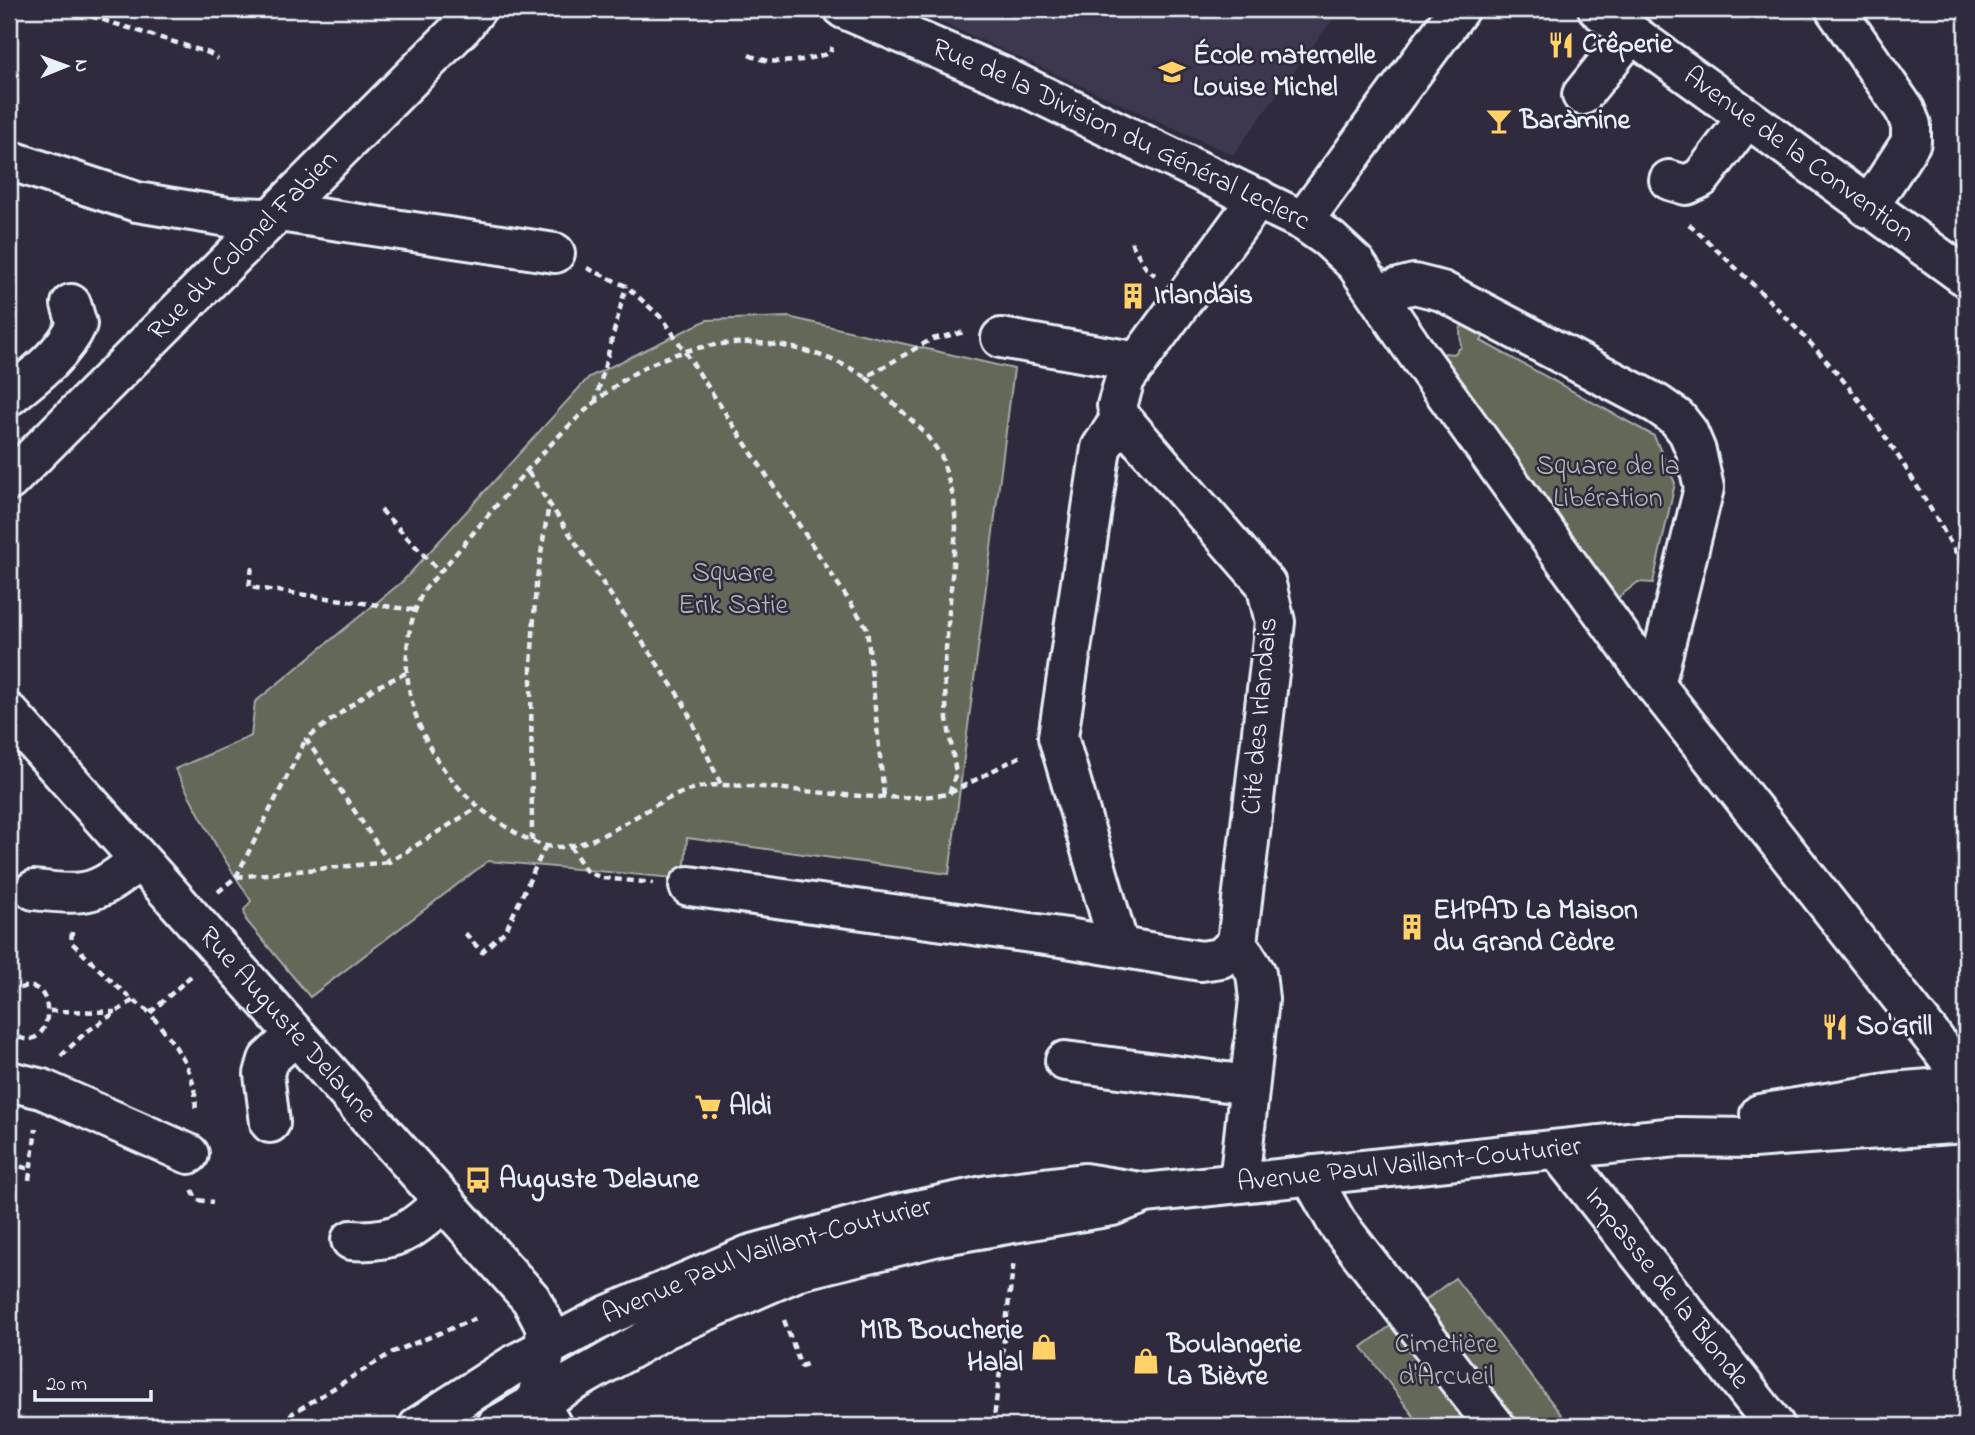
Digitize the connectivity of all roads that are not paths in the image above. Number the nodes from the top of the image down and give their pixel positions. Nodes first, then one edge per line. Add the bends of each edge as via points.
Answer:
1 (476, 9) edge
2 (844, 9) edge
3 (1459, 9) edge
4 (1598, 9) edge
5 (1835, 9) edge
6 (1631, 34) junction
7 (1582, 95) dead end
8 (1746, 119) junction
9 (9, 160) edge
10 (1669, 180) dead end
11 (1258, 198) junction
12 (1868, 208) junction
13 (276, 215) junction
14 (1303, 221) junction
15 (555, 253) road end
16 (1966, 277) edge
17 (1378, 293) junction
18 (71, 304) dead end
19 (1001, 338) road end
20 (1138, 362) junction
21 (9, 396) edge
22 (1122, 418) junction
23 (9, 481) edge
24 (1656, 685) junction
25 (9, 713) edge
26 (139, 860) junction
27 (689, 886) road end
28 (34, 890) dead end
29 (1237, 943) junction
30 (1119, 946) junction
31 (294, 1036) junction
32 (1065, 1061) dead end
33 (1966, 1080) edge
34 (25, 1085) edge
35 (1249, 1085) junction
36 (1966, 1086) edge
37 (270, 1123) dead end
38 (1966, 1123) edge
39 (1675, 1137) junction
40 (1558, 1151) junction
41 (189, 1154) dead end
42 (1310, 1175) junction
43 (1239, 1183) junction
44 (1145, 1193) junction
45 (444, 1200) junction
46 (351, 1240) dead end
47 (546, 1348) junction
48 (539, 1418) edge
49 (419, 1426) edge
50 (496, 1426) edge
51 (1495, 1426) edge
52 (1775, 1426) edge

1 - 13 street, Rue du Colonel Fabien
2 - 11 street, Rue de la Division du Général Leclerc via 1004,77
3 - 14 street
4 - 6 street, Avenue de la Convention
5 - 12 street via 1911,125 1911,142
6 - 7 street
6 - 8 street, Avenue de la Convention
8 - 10 street via 1701,178 1686,185
8 - 12 street, Avenue de la Convention
9 - 13 street via 137,202 228,217
11 - 14 street, Rue de la Division du Général Leclerc
11 - 20 street
12 - 16 street, Avenue de la Convention
13 - 15 street
13 - 23 street, Rue du Colonel Fabien
14 - 17 street, Rue de la Division du Général Leclerc via 1356,264
17 - 24 street, Rue de la Division du Général Leclerc via 1409,344
17 - 24 street via 1414,284 1442,291 1657,404 1688,432 1704,488
18 - 21 street via 77,324 74,332
19 - 20 street
20 - 22 street via 1118,393
22 - 29 street, Cité des Irlandais via 1266,584 1275,622
22 - 30 street via 1101,448 1058,737
24 - 33 street, Rue de la Division du Général Leclerc
25 - 26 street, Rue Auguste Delaune
26 - 28 street via 99,891
26 - 31 street, Rue Auguste Delaune
27 - 30 street
29 - 30 street via 1221,958 1201,961
29 - 35 street via 1256,973 1259,999
31 - 37 street via 268,1060 264,1074
31 - 45 street, Rue Auguste Delaune
32 - 35 street
34 - 41 street
35 - 43 street
36 - 39 street, Avenue Paul Vaillant-Couturier via 1772,1111
38 - 39 street, Avenue Paul Vaillant-Couturier via 1752,1138
39 - 40 street, Avenue Paul Vaillant-Couturier
40 - 42 street, Avenue Paul Vaillant-Couturier
40 - 52 street, Impasse de la Blonde
42 - 43 street, Avenue Paul Vaillant-Couturier
42 - 51 street via 1337,1223
43 - 44 street, Avenue Paul Vaillant-Couturier
44 - 47 street, Avenue Paul Vaillant-Couturier via 1101,1184 1071,1184 988,1195 830,1231 691,1278
44 - 48 street, Avenue Paul Vaillant-Couturier via 1112,1206 869,1251 769,1282 667,1328
45 - 46 street via 416,1227 376,1242
45 - 47 street, Rue Auguste Delaune via 540,1311
47 - 48 street, Rue Auguste Delaune
47 - 49 street, Avenue Paul Vaillant-Couturier
48 - 50 street, Avenue Paul Vaillant-Couturier

